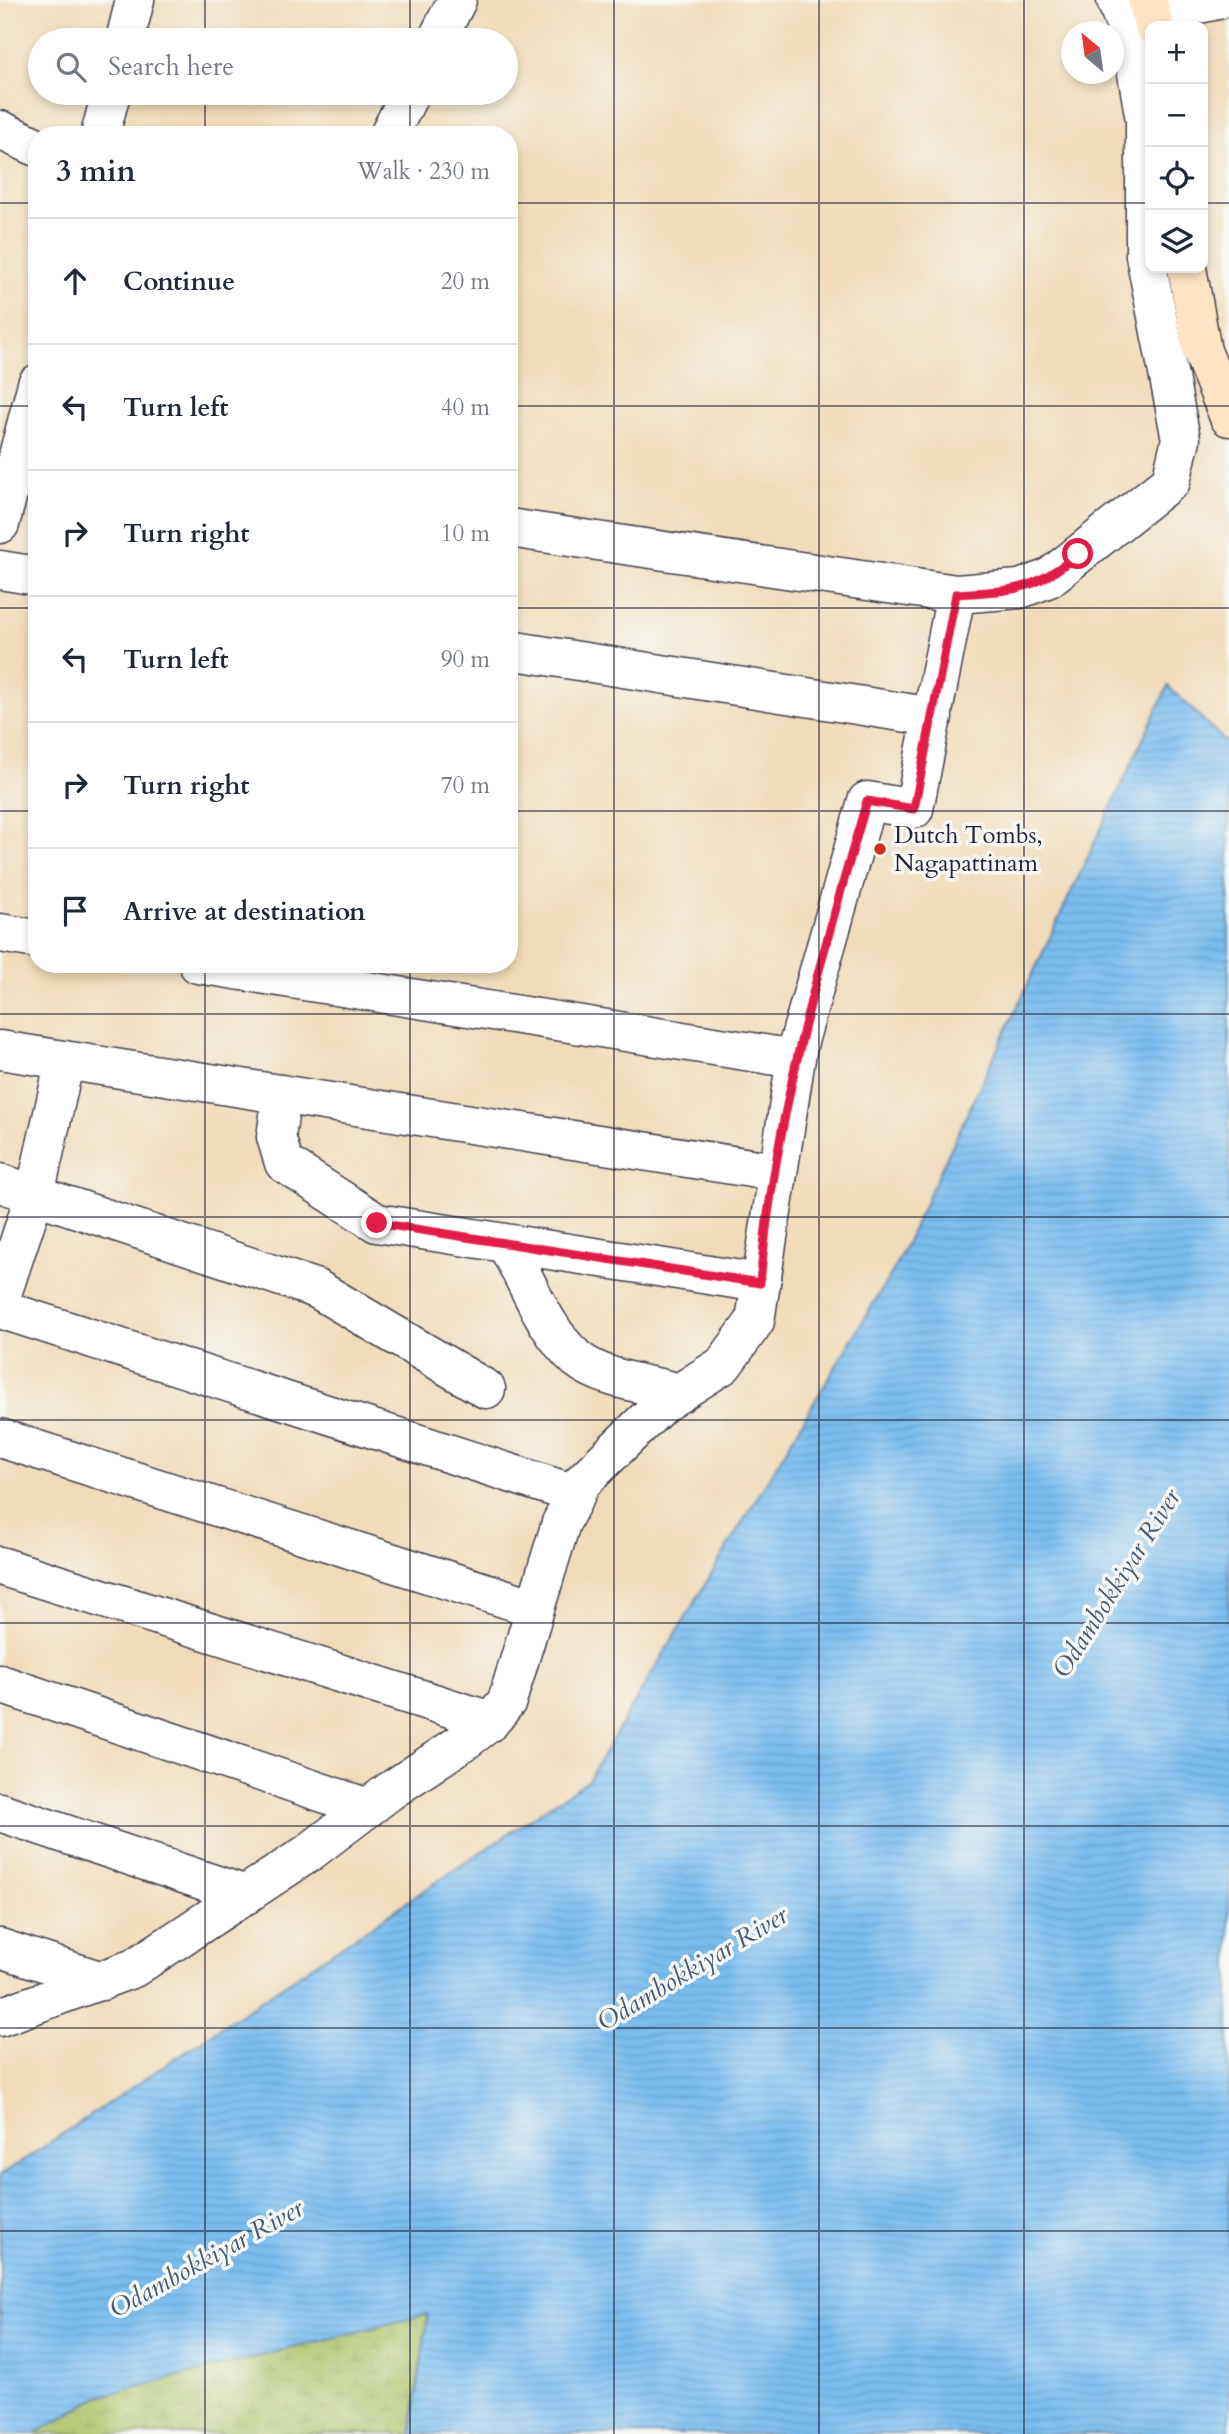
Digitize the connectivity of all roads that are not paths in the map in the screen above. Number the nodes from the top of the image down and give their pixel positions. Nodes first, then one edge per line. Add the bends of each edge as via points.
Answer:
1 (135, 0) edge
2 (457, 0) edge
3 (1116, 0) edge
4 (1218, 0) edge
5 (1151, 14) edge
6 (128, 28) edge
7 (443, 28) edge
8 (108, 105) edge
9 (404, 105) edge
10 (102, 126) edge
11 (394, 126) edge
12 (0, 130) edge
13 (28, 143) edge
14 (1188, 273) edge
15 (1229, 417) edge
16 (28, 457) edge
17 (0, 524) edge
18 (518, 529) edge
19 (0, 570) edge
20 (28, 575) edge
21 (956, 594) junction
22 (518, 651) edge
23 (933, 717) junction
24 (0, 933) edge
25 (28, 938) edge
26 (255, 973) edge
27 (0, 1050) edge
28 (795, 1059) junction
29 (65, 1060) junction
30 (282, 1094) junction
31 (776, 1172) junction
32 (17, 1188) edge
33 (506, 1244) junction
34 (760, 1283) junction
35 (0, 1300) edge
36 (0, 1309) edge
37 (486, 1389) dead end
38 (680, 1393) junction
39 (0, 1438) edge
40 (575, 1494) junction
41 (0, 1566) edge
42 (535, 1608) junction
43 (0, 1684) edge
44 (491, 1721) junction
45 (368, 1808) junction
46 (0, 1812) edge
47 (246, 1895) junction
48 (0, 1948) edge
49 (102, 1981) junction
50 (0, 2017) edge

1 - 6 street
2 - 7 street
3 - 21 street via 1132,44 1145,120 1145,254 1181,439 1171,481 1049,578 1020,589
4 - 5 street
8 - 10 street
9 - 11 street
12 - 13 street
14 - 15 main road via 1202,351
16 - 17 street
18 - 21 street
19 - 20 street
21 - 23 street
22 - 23 street
23 - 28 street via 914,809 867,801
24 - 25 street
26 - 28 street
27 - 29 street
28 - 31 street
29 - 30 street
29 - 32 street
30 - 31 street
30 - 33 street via 276,1122 278,1151 284,1163 313,1184 377,1223
31 - 34 street
32 - 35 street
32 - 37 street via 317,1289
33 - 34 street
33 - 38 street via 539,1306 579,1360 622,1378
34 - 38 street via 755,1321 741,1343 723,1365
36 - 40 street
38 - 40 street via 637,1427
39 - 42 street
40 - 42 street via 561,1523
41 - 44 street
42 - 44 street via 507,1701
43 - 45 street
44 - 45 street
45 - 47 street
46 - 47 street
47 - 49 street via 134,1968
48 - 49 street
49 - 50 street

